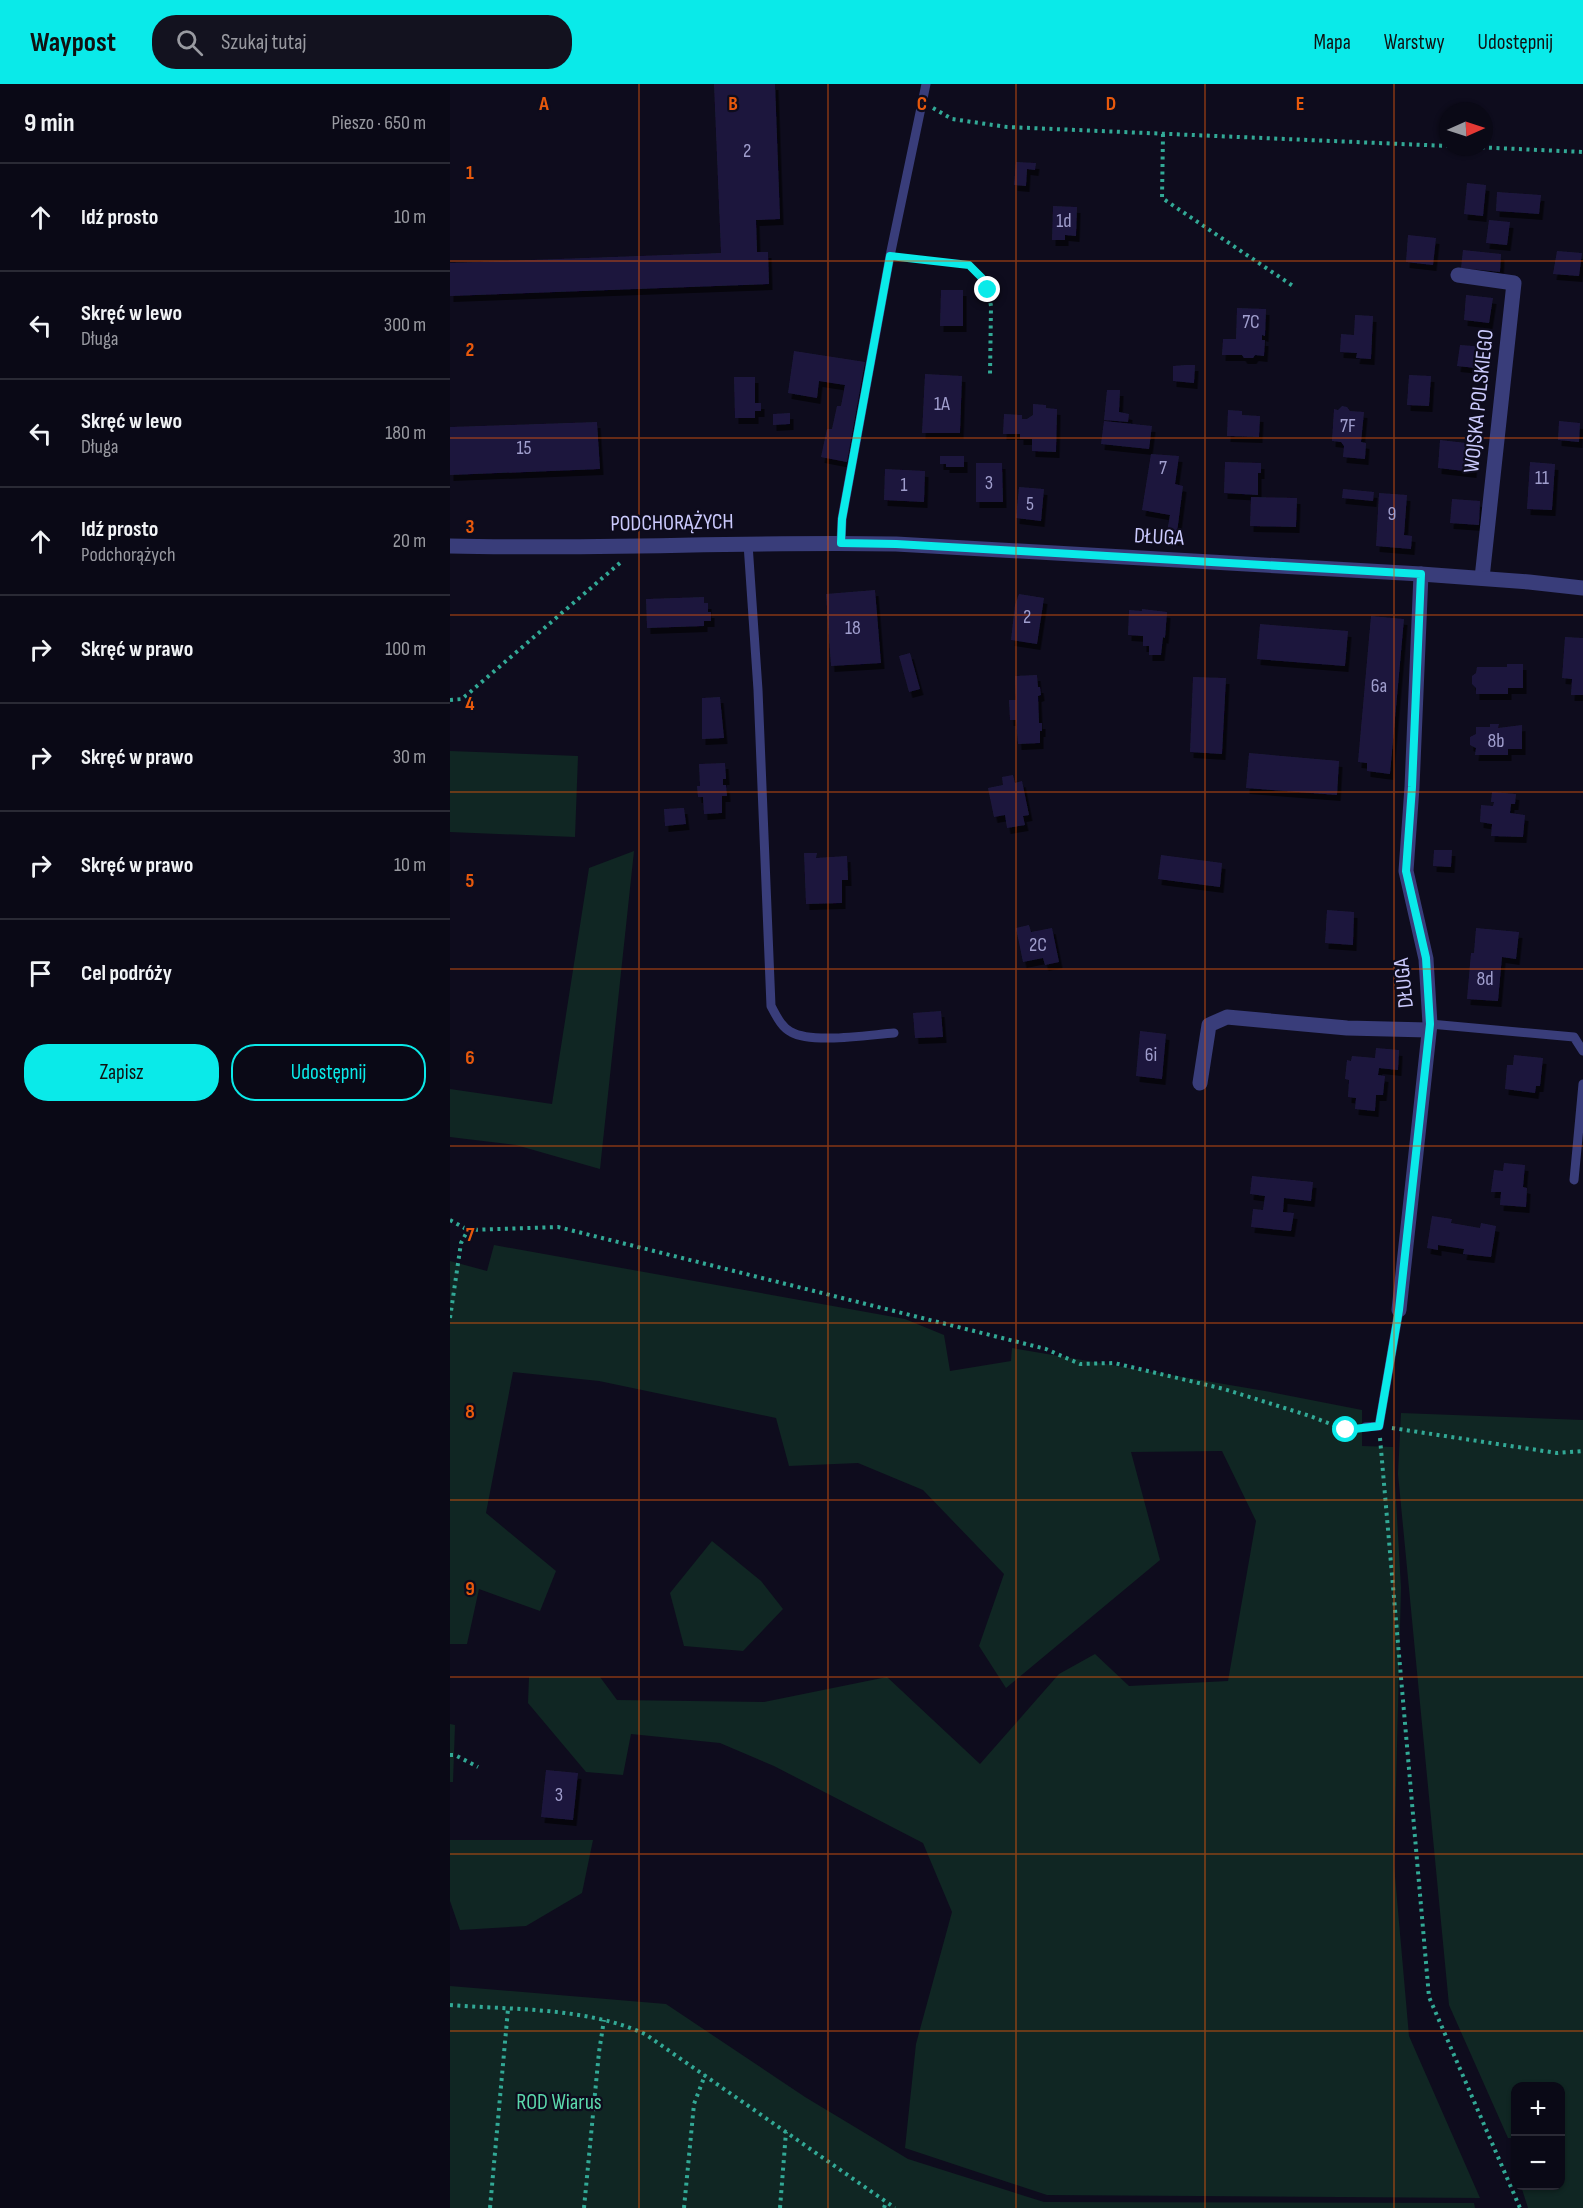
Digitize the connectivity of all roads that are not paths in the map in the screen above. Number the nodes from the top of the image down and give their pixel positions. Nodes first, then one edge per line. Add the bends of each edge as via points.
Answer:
1 (926, 84) edge
2 (1458, 275) dead end
3 (841, 543) junction
4 (748, 544) junction
5 (896, 544) joint
6 (450, 546) edge
7 (1421, 574) junction
8 (1482, 578) junction
9 (1583, 588) edge
10 (1429, 1027) junction
11 (894, 1033) dead end
12 (1583, 1051) edge
13 (1200, 1083) dead end
14 (1583, 1084) edge
15 (1574, 1180) dead end
16 (1399, 1310) joint
17 (1365, 1427) road end

1 - 3 lane via 890,256 842,519
2 - 8 street, WOJSKA POLSKIEGO via 1514,284
3 - 4 street, PODCHORĄŻYCH
3 - 5 street, PODCHORĄŻYCH
4 - 6 street, PODCHORĄŻYCH
4 - 11 lane via 771,1006 790,1032 806,1037
5 - 7 street, DŁUGA
7 - 8 street, DŁUGA
7 - 10 street, DŁUGA via 1406,871 1426,958
8 - 9 street, DŁUGA
10 - 12 lane via 1574,1037
10 - 13 street, DŁUGA via 1347,1028 1227,1017 1209,1025
10 - 16 street, DŁUGA
14 - 15 lane
16 - 17 lane, DŁUGA via 1379,1426

